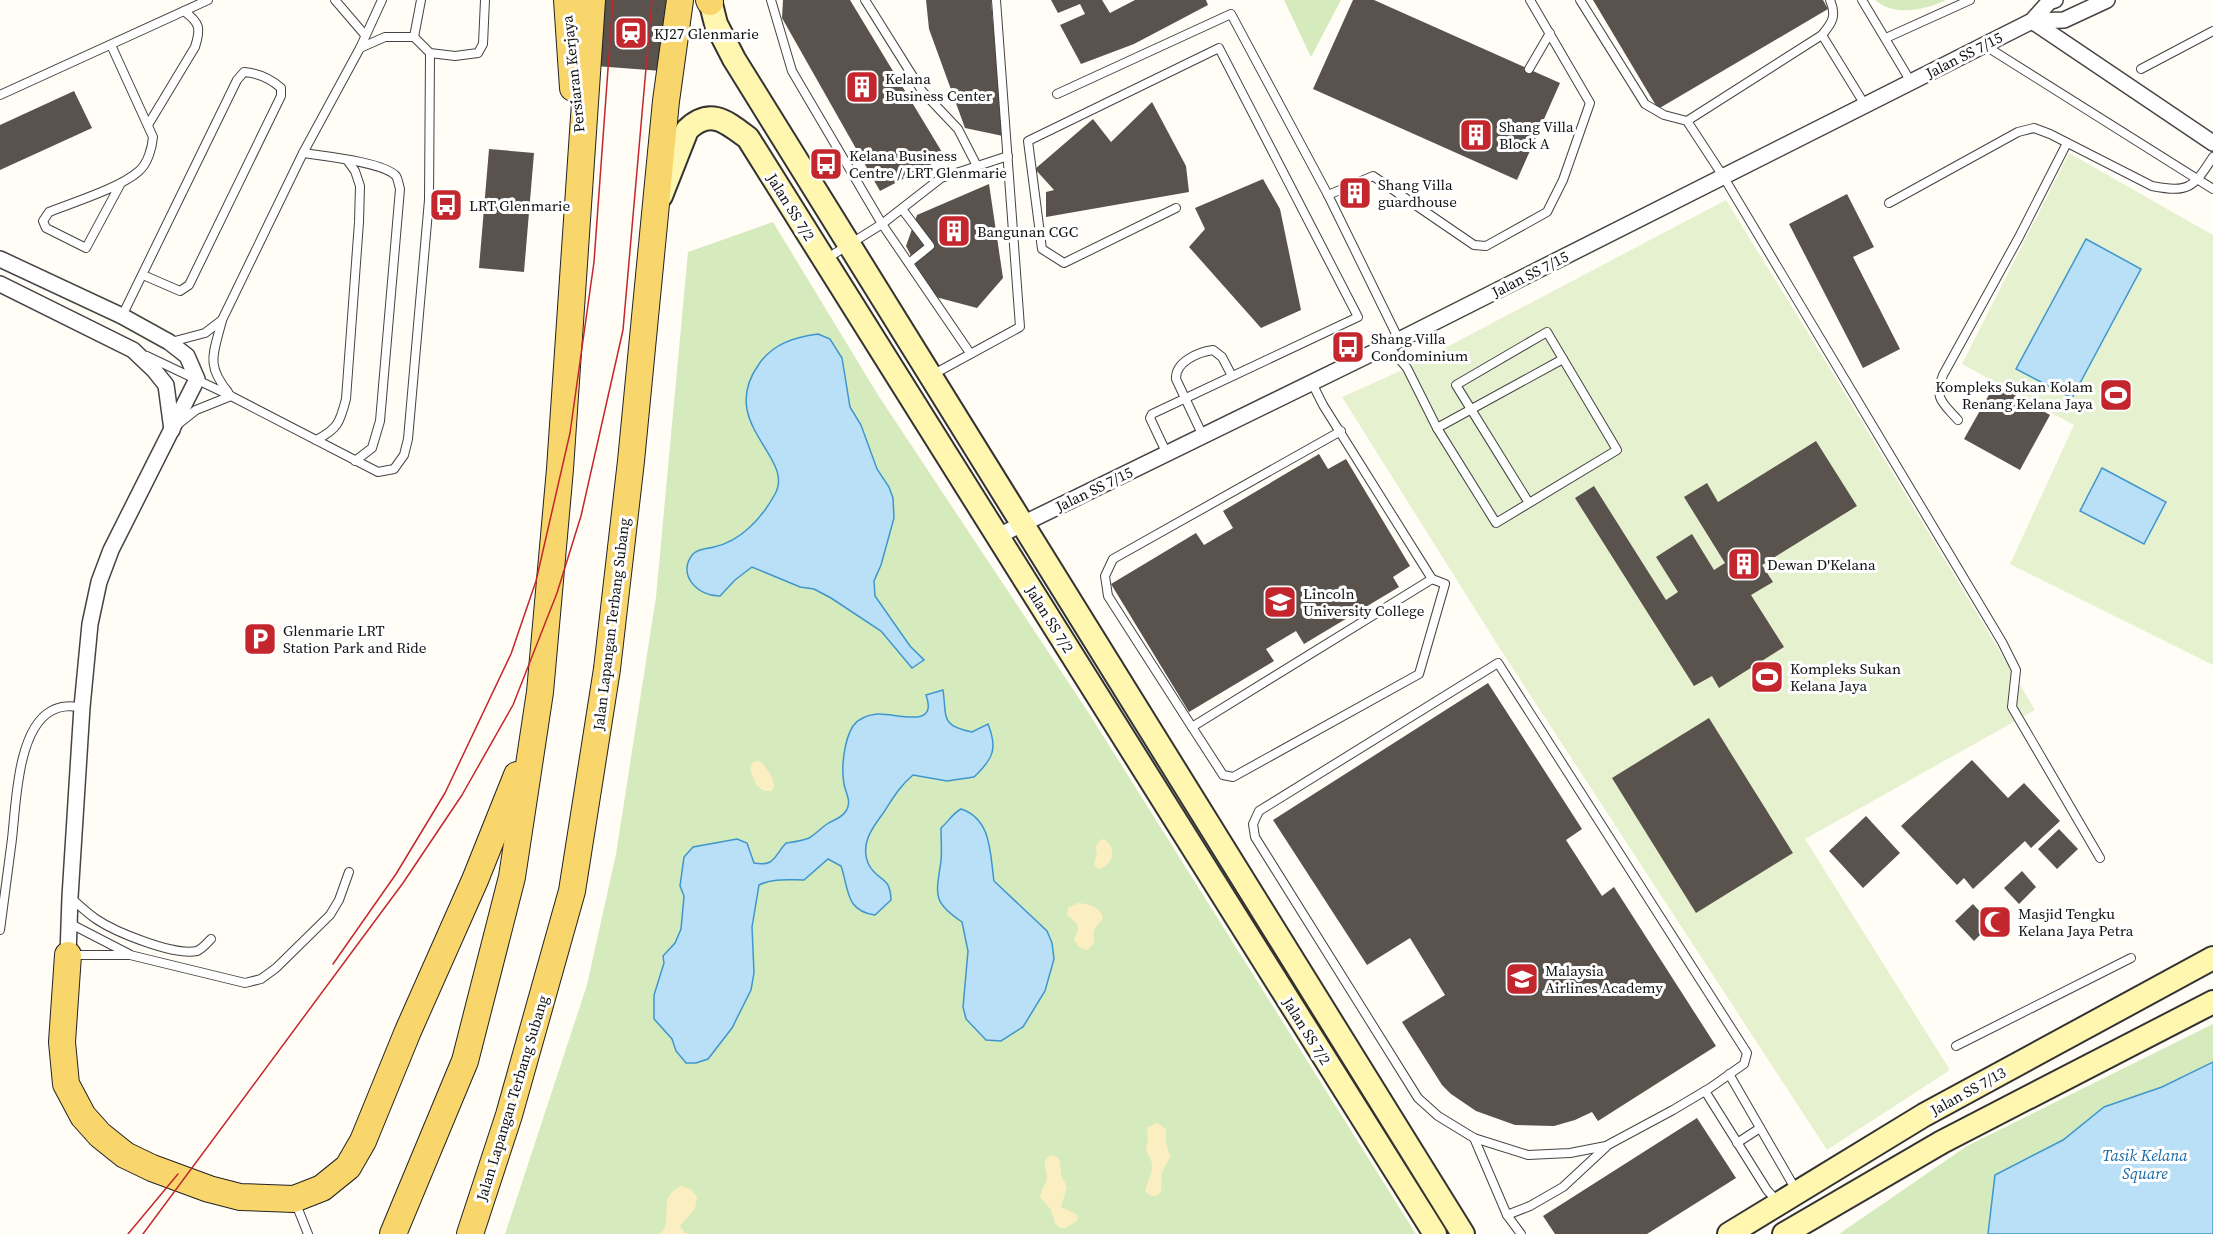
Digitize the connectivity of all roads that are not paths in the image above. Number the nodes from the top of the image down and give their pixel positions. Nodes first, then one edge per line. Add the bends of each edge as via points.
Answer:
1 (208, 0) edge
2 (335, 0) edge
3 (382, 0) edge
4 (421, 0) edge
5 (485, 0) edge
6 (567, 0) edge
7 (592, 0) edge
8 (680, 0) edge
9 (771, 0) edge
10 (865, 0) edge
11 (996, 0) edge
12 (1530, 0) edge
13 (1580, 0) edge
14 (1830, 0) edge
15 (1862, 0) edge
16 (1970, 0) edge
17 (2055, 0) edge
18 (2107, 0) edge
19 (710, 1) edge
20 (184, 11) junction
21 (2032, 21) junction
22 (2213, 31) edge
23 (1550, 33) junction
24 (365, 35) junction
25 (1822, 35) junction
26 (414, 37) junction
27 (1886, 38) junction
28 (111, 45) junction
29 (1984, 45) junction
30 (360, 48) junction
31 (430, 53) junction
32 (1529, 69) dead end
33 (2141, 69) dead end
34 (1911, 82) junction
35 (1057, 94) dead end
36 (0, 95) edge
37 (1865, 105) junction
38 (1687, 121) junction
39 (148, 125) junction
40 (2067, 143) junction
41 (2213, 143) edge
42 (581, 147) junction
43 (303, 153) junction
44 (1008, 156) junction
45 (2213, 157) edge
46 (347, 160) junction
47 (977, 166) junction
48 (1724, 176) junction
49 (2199, 178) junction
50 (121, 183) junction
51 (2213, 189) edge
52 (1328, 195) junction
53 (1889, 204) dead end
54 (902, 208) junction
55 (1176, 208) dead end
56 (655, 211) junction
57 (882, 224) junction
58 (849, 245) junction
59 (0, 259) edge
60 (825, 260) junction
61 (909, 262) junction
62 (143, 275) junction
63 (0, 284) edge
64 (122, 316) junction
65 (222, 320) junction
66 (169, 342) junction
67 (1394, 343) junction
68 (133, 350) junction
69 (970, 353) junction
70 (1563, 359) junction
71 (931, 376) junction
72 (1232, 376) junction
73 (197, 379) junction
74 (1312, 383) junction
75 (231, 396) junction
76 (1185, 399) junction
77 (1470, 409) junction
78 (1958, 420) dead end
79 (1437, 428) junction
80 (172, 430) junction
81 (1341, 431) junction
82 (1203, 436) junction
83 (316, 440) junction
84 (1167, 454) junction
85 (355, 461) junction
86 (1529, 503) junction
87 (1023, 524) junction
88 (998, 537) junction
89 (1432, 579) junction
90 (82, 707) junction
91 (1192, 727) junction
92 (532, 736) junction
93 (2100, 858) dead end
94 (349, 872) dead end
95 (70, 897) junction
96 (69, 923) junction
97 (0, 930) edge
98 (211, 939) dead end
99 (68, 955) junction
100 (130, 955) junction
101 (2132, 958) dead end
102 (2213, 958) edge
103 (2213, 1002) edge
104 (1956, 1046) dead end
105 (1729, 1074) junction
106 (1705, 1091) junction
107 (1761, 1128) junction
108 (1474, 1138) junction
109 (1737, 1143) junction
110 (1606, 1146) junction
111 (1788, 1198) junction
112 (294, 1199) junction
113 (1507, 1215) junction
114 (1806, 1221) junction
115 (308, 1234) edge
116 (393, 1234) edge
117 (470, 1234) edge
118 (1435, 1234) edge
119 (1463, 1234) edge
120 (1521, 1234) edge
121 (1729, 1234) edge
122 (1784, 1234) edge

1 - 20 lane
2 - 24 lane
3 - 24 lane
4 - 26 lane
5 - 31 lane via 483,44 478,53
6 - 42 main road, Persiaran Kerjaya
7 - 42 main road
8 - 56 main road, Jalan Lapangan Terbang Subang
9 - 57 lane via 792,71
10 - 47 lane via 922,91 958,129
11 - 44 lane
12 - 23 lane
13 - 38 lane via 1645,104 1664,115
14 - 25 lane via 1834,20
15 - 27 lane
16 - 27 lane
17 - 21 street, Jalan SS 7/15
18 - 21 street via 2064,20
19 - 58 street, Jalan SS 7/2 via 716,24 735,59
20 - 28 lane
20 - 39 lane via 195,20 199,33 195,47
21 - 29 street, Jalan SS 7/15
21 - 41 street
22 - 33 lane
23 - 32 lane
23 - 52 lane via 1590,103 1563,180 1547,212 1486,246 1474,245 1373,176
24 - 30 lane
25 - 37 lane
25 - 38 lane
26 - 30 lane via 385,37
26 - 31 lane
27 - 34 lane
28 - 36 lane
28 - 39 lane
29 - 34 street, Jalan SS 7/15
29 - 49 lane
30 - 43 lane
31 - 85 lane via 429,200 408,439 404,455 394,469 378,472
34 - 37 street, Jalan SS 7/15
35 - 52 lane via 1231,14
37 - 48 street, Jalan SS 7/15
38 - 48 lane
39 - 50 lane via 152,148 141,170
40 - 49 lane via 2151,186 2175,190
40 - 53 lane via 2034,128 2018,132
40 - 78 lane via 1942,375 1939,399
42 - 92 main road via 560,469 540,692
43 - 46 lane
43 - 65 lane
44 - 47 lane
44 - 69 lane via 1020,327
45 - 49 lane
46 - 83 lane via 360,186 360,222 346,399 338,426
46 - 85 lane via 383,168 396,176 400,189 380,421 372,448
47 - 54 lane via 940,178
48 - 67 street, Jalan SS 7/15
48 - 93 lane via 2002,642 2016,670 2012,707
49 - 51 lane
50 - 50 lane via 86,248 46,228 43,221 49,212
52 - 67 lane
54 - 57 lane
54 - 61 lane via 930,246
55 - 72 lane via 1064,263 1042,249 1028,141 1219,48 1358,317
56 - 60 street, Jalan SS 7/2 via 687,130 704,118 716,118 747,138
56 - 117 main road, Jalan Lapangan Terbang Subang via 607,669 572,891 509,1115
57 - 58 lane
57 - 61 lane
58 - 60 lane
58 - 71 street, Jalan SS 7/2
59 - 64 street
60 - 88 street, Jalan SS 7/2
61 - 69 lane
62 - 62 lane via 237,81 244,72 276,84 281,88 281,96 189,285 180,291
62 - 64 lane
63 - 68 street
64 - 66 street
65 - 66 lane via 205,333
65 - 75 lane via 212,365 217,379
66 - 73 street via 187,356
67 - 74 street, Jalan SS 7/15
67 - 79 lane
68 - 73 lane
68 - 80 street via 166,385
69 - 71 lane
70 - 77 lane
70 - 77 lane via 1547,332 1456,385
70 - 86 lane via 1617,450
71 - 87 street, Jalan SS 7/2
72 - 76 lane
72 - 76 lane via 1220,353 1209,350 1181,364 1176,371
73 - 75 lane
73 - 80 street
74 - 81 lane
74 - 82 street, Jalan SS 7/15
75 - 80 lane via 196,410
75 - 83 lane
76 - 82 lane
76 - 84 lane via 1150,416
77 - 79 lane
77 - 86 lane
79 - 86 lane via 1496,523
80 - 90 street via 111,550 99,582 90,624
81 - 89 lane
81 - 91 lane via 1113,559 1105,576 1108,596
82 - 84 street, Jalan SS 7/15
83 - 85 lane
84 - 87 street, Jalan SS 7/15
87 - 88 street, Jalan SS 7/15
87 - 119 street, Jalan SS 7/2
88 - 118 street, Jalan SS 7/2
89 - 91 lane
89 - 91 lane via 1445,584 1419,674 1233,777 1223,775
90 - 95 street
90 - 97 lane via 65,706 49,712 26,747 18,777
92 - 112 main road via 363,1141 348,1167 322,1188
92 - 116 main road via 512,877 465,1061
94 - 100 lane via 330,915 261,979 244,983
95 - 96 street
95 - 98 lane via 96,919 124,934 161,946 186,952 200,950
96 - 99 street
96 - 100 lane
99 - 100 lane
99 - 112 main road via 62,1042 66,1084 83,1116 100,1135 125,1155 209,1189 240,1197
101 - 104 lane
102 - 111 street, Jalan SS 7/13 via 1924,1115
103 - 114 street via 1942,1142
105 - 106 lane
105 - 107 lane
105 - 108 lane via 1744,1064 1747,1053 1498,663 1259,811 1253,824 1255,837 1418,1098 1438,1116
106 - 109 lane
106 - 110 lane
107 - 109 lane
107 - 111 lane
108 - 110 lane via 1528,1155
108 - 113 lane
109 - 111 lane via 1767,1190
110 - 113 lane via 1563,1187
111 - 114 street
111 - 121 street, Jalan SS 7/13
112 - 115 lane
113 - 120 lane
114 - 122 street

